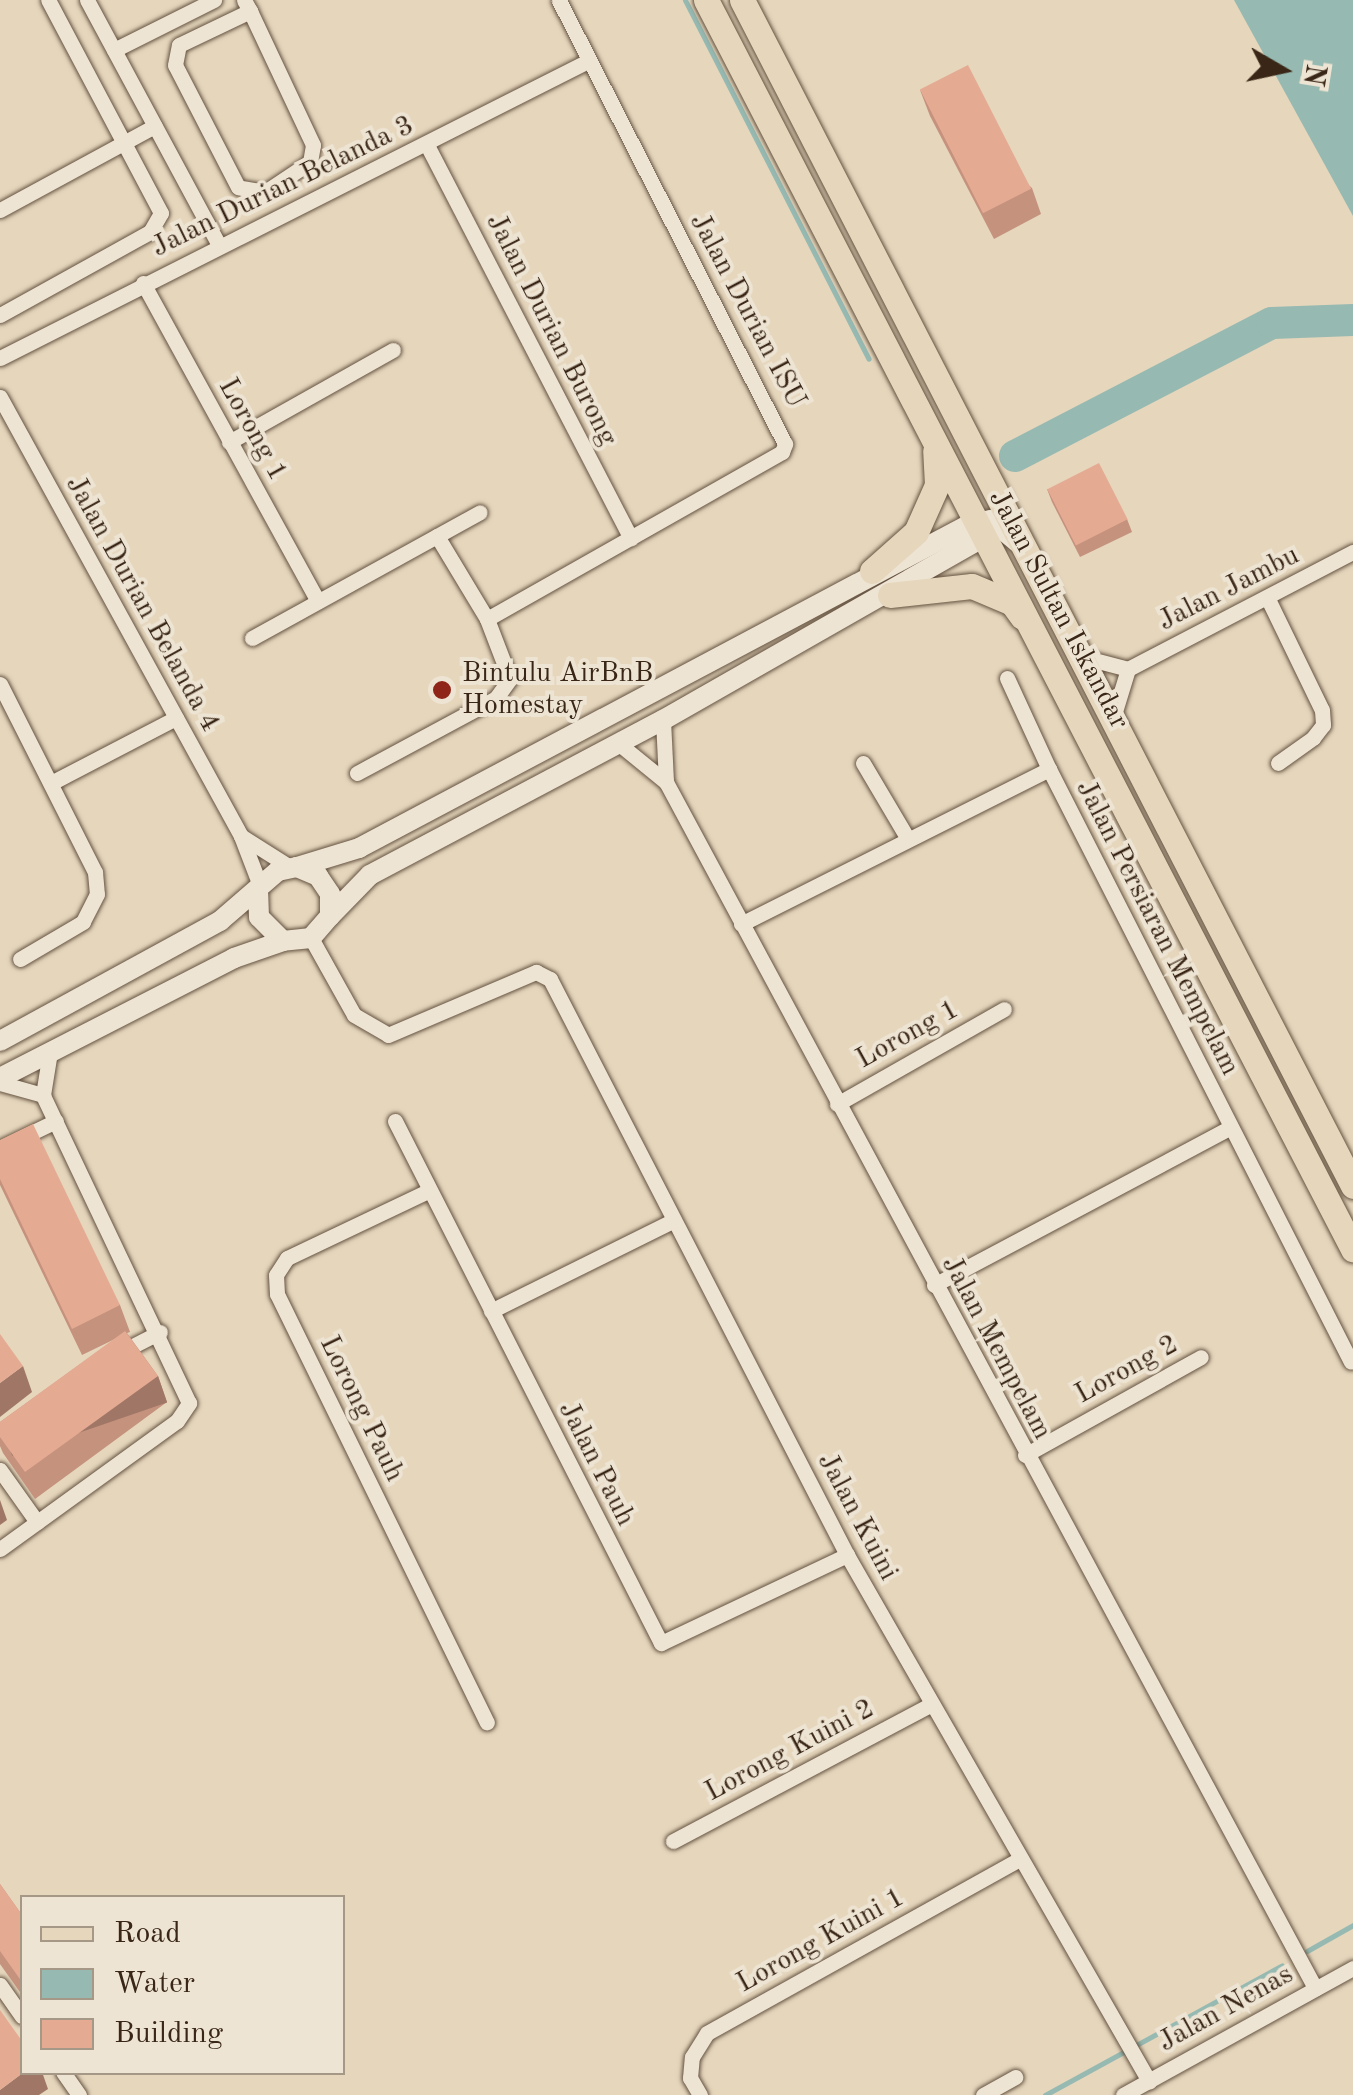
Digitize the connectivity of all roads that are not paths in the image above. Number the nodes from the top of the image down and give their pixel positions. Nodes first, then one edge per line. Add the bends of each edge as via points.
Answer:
1 (48, 0) edge
2 (87, 0) edge
3 (214, 0) edge
4 (559, 0) edge
5 (706, 0) edge
6 (742, 0) edge
7 (247, 6) edge
8 (114, 50) junction
9 (588, 60) junction
10 (155, 126) junction
11 (124, 143) junction
12 (427, 145) junction
13 (0, 210) edge
14 (218, 243) junction
15 (143, 283) junction
16 (0, 314) edge
17 (393, 350) dead end
18 (0, 358) edge
19 (0, 396) edge
20 (934, 440) junction
21 (229, 442) junction
22 (992, 485) junction
23 (480, 512) dead end
24 (987, 528) junction
25 (437, 536) junction
26 (631, 538) junction
27 (1024, 550) junction
28 (1353, 552) edge
29 (872, 572) junction
30 (890, 595) junction
31 (1268, 600) junction
32 (318, 601) junction
33 (487, 618) junction
34 (252, 638) dead end
35 (1040, 640) junction
36 (1079, 656) junction
37 (1128, 669) junction
38 (1007, 678) dead end
39 (0, 684) edge
40 (176, 718) junction
41 (663, 720) junction
42 (1112, 723) junction
43 (618, 743) junction
44 (863, 763) dead end
45 (1278, 763) dead end
46 (1049, 769) junction
47 (357, 772) dead end
48 (666, 782) junction
49 (51, 783) junction
50 (241, 836) junction
51 (908, 839) junction
52 (294, 868) junction
53 (260, 891) junction
54 (330, 916) junction
55 (741, 924) junction
56 (312, 938) junction
57 (284, 941) junction
58 (20, 959) dead end
59 (1004, 1009) dead end
60 (0, 1041) edge
61 (50, 1052) junction
62 (0, 1081) edge
63 (43, 1095) junction
64 (837, 1104) junction
65 (56, 1121) junction
66 (395, 1121) dead end
67 (1229, 1128) junction
68 (0, 1148) edge
69 (1344, 1150) edge
70 (1353, 1186) edge
71 (428, 1190) junction
72 (674, 1220) junction
73 (1353, 1249) edge
74 (934, 1285) junction
75 (491, 1311) junction
76 (160, 1332) junction
77 (1201, 1357) dead end
78 (1350, 1362) dead end
79 (94, 1366) edge
80 (1024, 1455) junction
81 (0, 1470) edge
82 (38, 1522) junction
83 (0, 1549) edge
84 (847, 1555) junction
85 (930, 1705) junction
86 (486, 1722) dead end
87 (673, 1841) dead end
88 (1019, 1859) junction
89 (1353, 1968) edge
90 (0, 1985) edge
91 (1315, 1988) junction
92 (20, 2013) edge
93 (1015, 2077) dead end
94 (1149, 2081) junction
95 (700, 2095) edge
96 (983, 2095) edge
97 (1123, 2095) edge

1 - 11 street
2 - 8 street
3 - 8 street
4 - 9 street, Jalan Durian ISU
5 - 20 main road, Jalan Sultan Iskandar
6 - 22 main road
7 - 7 street via 179,45 175,65 238,187 265,192 310,162 313,145
8 - 10 street
9 - 12 street, Jalan Durian Belanda 3
9 - 26 street, Jalan Durian ISU via 785,444 782,452
10 - 11 street
10 - 14 street
11 - 13 street
11 - 16 street via 161,213 159,224
12 - 14 street, Jalan Durian Belanda 3
12 - 26 street, Jalan Durian Burong
14 - 15 street, Jalan Durian Belanda 3
15 - 18 street, Jalan Durian Belanda 3
15 - 21 street, Lorong 1
17 - 21 street
19 - 40 street, Jalan Durian Belanda 4
20 - 24 main road, Jalan Sultan Iskandar
20 - 29 main road via 937,485 916,532
21 - 32 street, Lorong 1
22 - 24 street
22 - 27 main road
23 - 25 street
24 - 27 street
24 - 29 street
24 - 30 street
24 - 35 main road, Jalan Sultan Iskandar
25 - 32 street
25 - 33 street
26 - 33 street, Jalan Durian ISU
27 - 36 main road
28 - 31 street, Jalan Jambu
29 - 52 street via 359,848
30 - 35 main road via 972,586 1012,603
30 - 41 street
31 - 37 street, Jalan Jambu
31 - 45 street via 1322,710 1322,725 1312,738
32 - 34 street
33 - 47 street via 510,668 505,688
35 - 73 main road, Jalan Sultan Iskandar
36 - 37 street
36 - 42 main road
37 - 42 street
38 - 46 street
39 - 49 street
40 - 49 street
40 - 50 street, Jalan Durian Belanda 4
41 - 43 street
41 - 48 street, Jalan Mempelam
42 - 69 main road
43 - 48 street
43 - 54 street via 370,875
44 - 51 street
46 - 51 street, Jalan Persiaran Mempelam
46 - 67 street, Jalan Persiaran Mempelam
48 - 55 street, Jalan Mempelam
49 - 58 street via 95,872 97,894 83,922
50 - 52 street
50 - 53 street, Jalan Durian Belanda 4
51 - 55 street, Jalan Persiaran Mempelam
52 - 53 street
52 - 54 street via 325,884
53 - 57 street via 259,918
53 - 60 street
54 - 56 street
55 - 64 street, Jalan Mempelam
56 - 57 street
56 - 72 street, Jalan Kuini via 354,1016 388,1035 536,972 550,979
57 - 61 street via 234,958
59 - 64 street, Lorong 1
61 - 62 street
61 - 63 street
62 - 63 street
63 - 65 street
64 - 74 street, Jalan Mempelam
65 - 68 street
65 - 76 street
66 - 71 street, Jalan Pauh
67 - 74 street
67 - 78 street, Jalan Persiaran Mempelam
69 - 70 main road
71 - 75 street, Jalan Pauh
71 - 86 street, Lorong Pauh via 287,1258 276,1276 277,1294
72 - 75 street
72 - 84 street, Jalan Kuini
74 - 80 street, Jalan Mempelam
75 - 84 street, Jalan Pauh via 661,1643
76 - 79 street
76 - 82 street via 189,1403 186,1413
77 - 80 street, Lorong 2
80 - 91 street, Jalan Mempelam
81 - 82 street
82 - 83 street
84 - 85 street, Jalan Kuini
85 - 87 street, Lorong Kuini 2
85 - 88 street, Jalan Kuini
88 - 94 street, Jalan Kuini
88 - 95 street, Lorong Kuini 1 via 707,2032 692,2057 690,2078
89 - 91 street, Jalan Nenas
90 - 92 street
91 - 94 street, Jalan Nenas
93 - 96 street
94 - 97 street, Jalan Nenas

